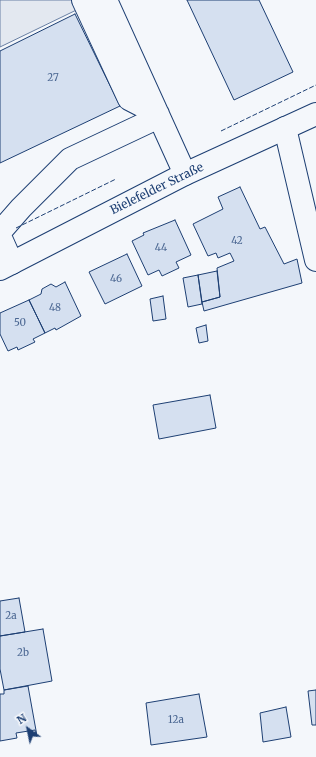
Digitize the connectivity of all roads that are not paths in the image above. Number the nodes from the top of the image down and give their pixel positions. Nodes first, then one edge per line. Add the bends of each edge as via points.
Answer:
1 (83, 0) edge
2 (106, 0) edge
3 (316, 114) edge
4 (159, 116) junction
5 (285, 128) junction
6 (185, 174) junction
7 (0, 232) edge
8 (0, 236) edge
9 (316, 260) edge
10 (6, 266) edge

1 - 4 main road via 129,99
2 - 4 main road
3 - 5 main road, Bielefelder Straße
4 - 6 main road
4 - 7 main road via 70,159
5 - 6 main road, Bielefelder Straße
5 - 9 main road
6 - 10 main road, Bielefelder Straße
8 - 10 main road

